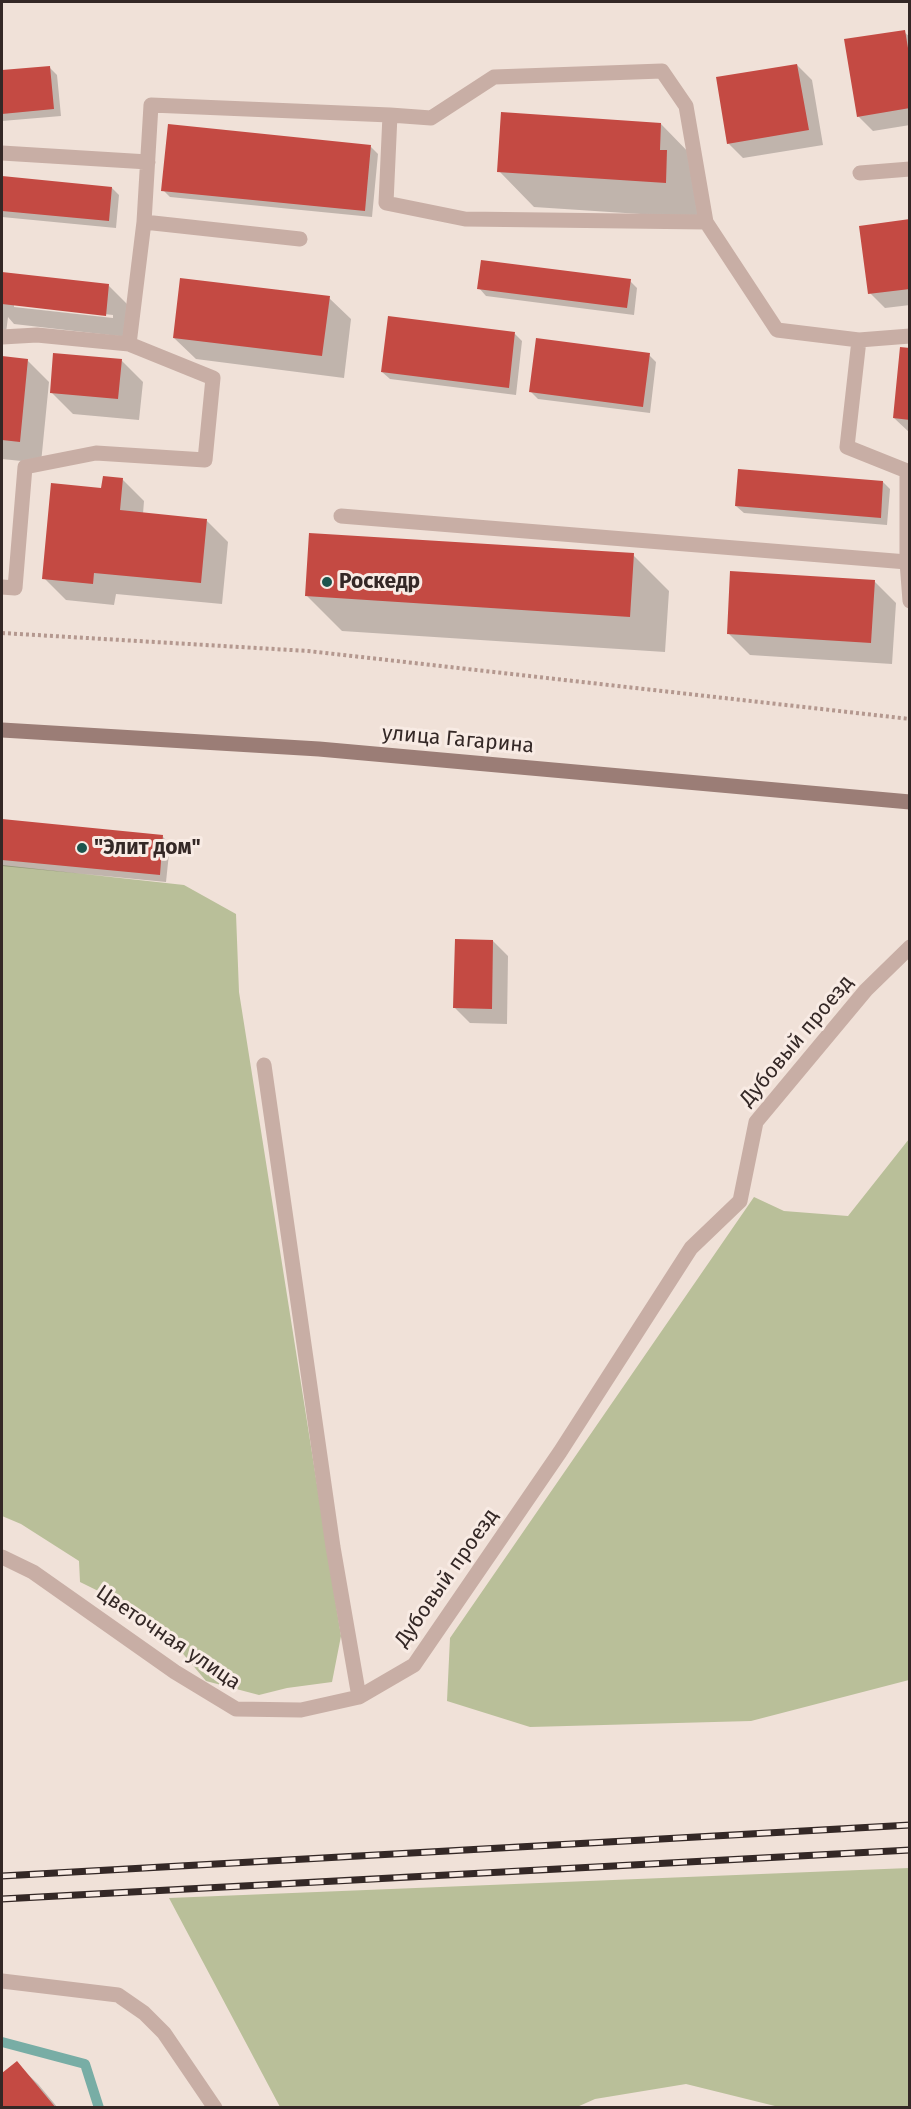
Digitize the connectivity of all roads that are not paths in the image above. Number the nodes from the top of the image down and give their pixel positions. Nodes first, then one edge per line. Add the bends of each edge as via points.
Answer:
1 (390, 115) junction
2 (2, 153) edge
3 (148, 162) junction
4 (909, 169) edge
5 (860, 173) dead end
6 (144, 222) junction
7 (706, 222) junction
8 (300, 239) dead end
9 (909, 336) edge
10 (2, 338) edge
11 (859, 340) junction
12 (129, 344) junction
13 (341, 516) dead end
14 (908, 562) edge
15 (2, 587) edge
16 (909, 601) edge
17 (2, 730) edge
18 (909, 802) edge
19 (909, 947) edge
20 (264, 1065) dead end
21 (2, 1557) edge
22 (359, 1697) junction
23 (2, 1981) edge
24 (215, 2108) edge

1 - 3 street via 151,105
1 - 7 street via 386,202 465,219
1 - 7 street via 431,118 494,77 662,71 686,106
2 - 3 street
3 - 6 street
4 - 5 street
6 - 8 street
6 - 12 street
7 - 11 street via 777,330
9 - 11 street
10 - 12 street via 38,335
11 - 14 street via 846,447 907,471
12 - 15 street via 213,378 205,460 96,453 25,467 15,588
13 - 14 street
14 - 16 street
17 - 18 main road, улица Гагарина via 319,749
19 - 22 street, Дубовый проезд via 866,990 756,1122 740,1201 691,1248 560,1452 414,1665
20 - 22 street
21 - 22 street, Цветочная улица via 33,1572 175,1672 236,1709 301,1710
23 - 24 street via 118,1995 164,2033

